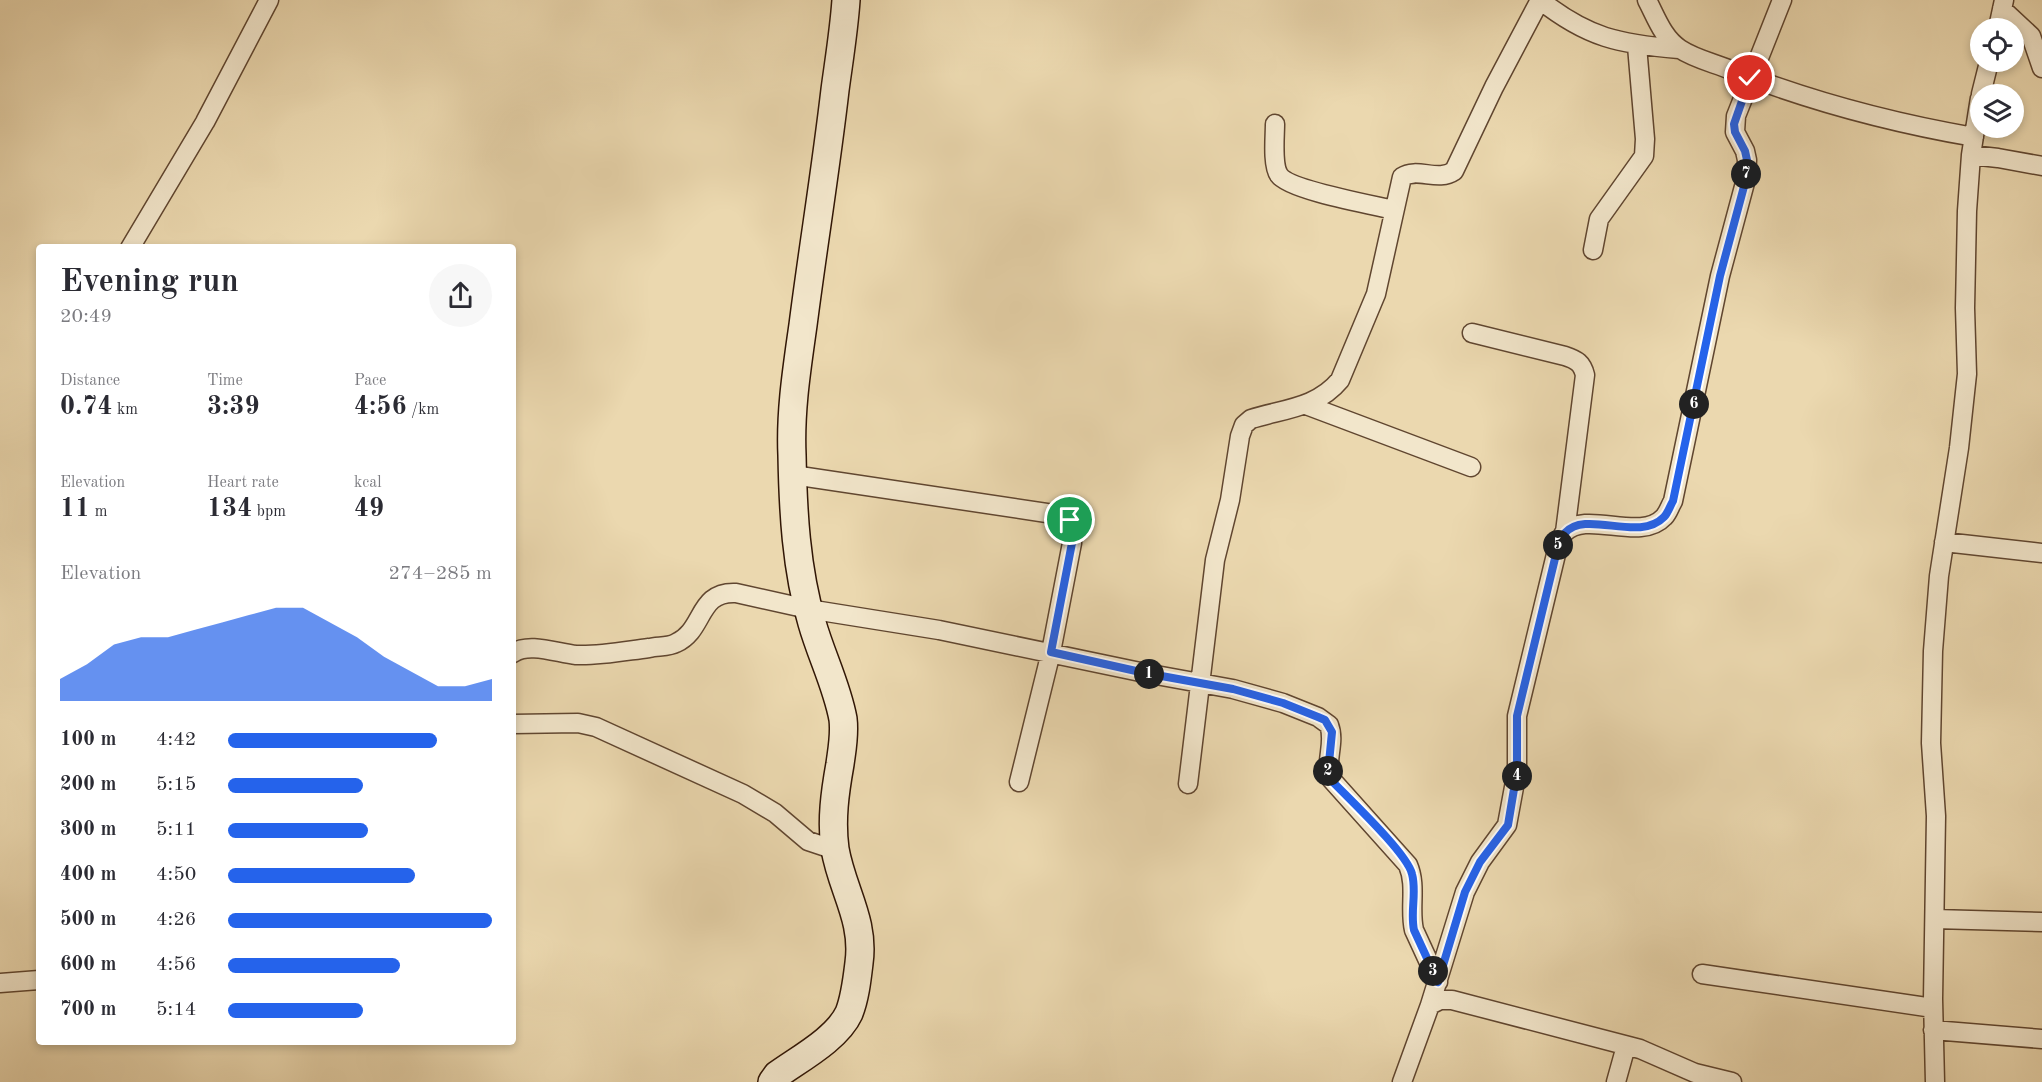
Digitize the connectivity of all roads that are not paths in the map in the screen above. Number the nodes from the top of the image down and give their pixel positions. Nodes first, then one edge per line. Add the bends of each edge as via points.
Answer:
1 (269, 0) edge
2 (846, 0) edge
3 (1540, 0) edge
4 (1647, 0) edge
5 (1782, 0) edge
6 (2003, 5) edge
7 (1637, 46) junction
8 (1679, 49) junction
9 (2042, 68) edge
10 (1750, 78) junction
11 (1275, 124) dead end
12 (1970, 136) edge
13 (1974, 138) edge
14 (1971, 155) junction
15 (2042, 166) edge
16 (1394, 210) junction
17 (132, 244) edge
18 (1593, 250) dead end
19 (1472, 333) dead end
20 (1306, 405) junction
21 (1470, 467) dead end
22 (793, 476) junction
23 (1565, 532) junction
24 (1944, 542) junction
25 (2042, 553) edge
26 (808, 609) junction
27 (516, 651) edge
28 (1051, 652) junction
29 (1200, 682) junction
30 (516, 724) edge
31 (1019, 782) dead end
32 (1188, 784) dead end
33 (835, 850) junction
34 (1935, 920) junction
35 (2042, 922) edge
36 (1702, 974) dead end
37 (36, 980) edge
38 (1438, 982) junction
39 (0, 983) edge
40 (1430, 1005) junction
41 (1933, 1008) junction
42 (1934, 1030) junction
43 (2042, 1039) edge
44 (1626, 1046) junction
45 (779, 1080) edge
46 (1402, 1082) edge
47 (1616, 1082) edge
48 (1732, 1082) edge
49 (1935, 1082) edge

1 - 17 street via 205,122
2 - 22 street via 793,407
3 - 7 street via 1583,30
3 - 16 street via 1454,171 1440,176 1406,174 1399,184
4 - 8 street via 1662,29
5 - 10 street
6 - 9 street via 2031,36
7 - 8 street
7 - 18 street via 1646,139 1644,156 1599,219
8 - 10 street
10 - 12 street via 1893,121
10 - 23 street via 1734,124 1747,160 1746,179 1720,276 1673,501 1665,517 1652,525 1584,525
11 - 16 street via 1275,161 1278,174 1286,180 1332,196
13 - 14 street
14 - 15 street
14 - 24 street via 1965,308 1967,374
16 - 20 street via 1376,294 1340,380 1326,395
19 - 23 street via 1565,356 1582,365 1585,375
20 - 21 street
20 - 29 street via 1259,417 1244,425 1215,560
22 - 26 street via 799,557
22 - 28 street via 1060,514 1070,520 1072,543
23 - 38 street via 1558,546 1517,716 1517,771 1508,825 1480,862 1465,892
24 - 25 street
24 - 34 street via 1933,651
26 - 27 street via 724,592 714,597 692,630 676,644 598,655 531,648
26 - 28 street
26 - 33 street via 843,721 833,812
28 - 29 street
28 - 31 street
29 - 32 street
29 - 38 street via 1283,703 1329,725 1333,740 1330,779 1408,865 1412,874 1414,930
30 - 33 street via 578,723 596,727 743,794 775,813 808,841
33 - 45 street via 860,935 853,1002 837,1030
34 - 35 street
34 - 41 street
36 - 41 street
37 - 39 street
38 - 40 street
40 - 44 street via 1452,1000
40 - 46 street
41 - 42 street
42 - 43 street
42 - 49 street
44 - 47 street
44 - 48 street via 1695,1074

